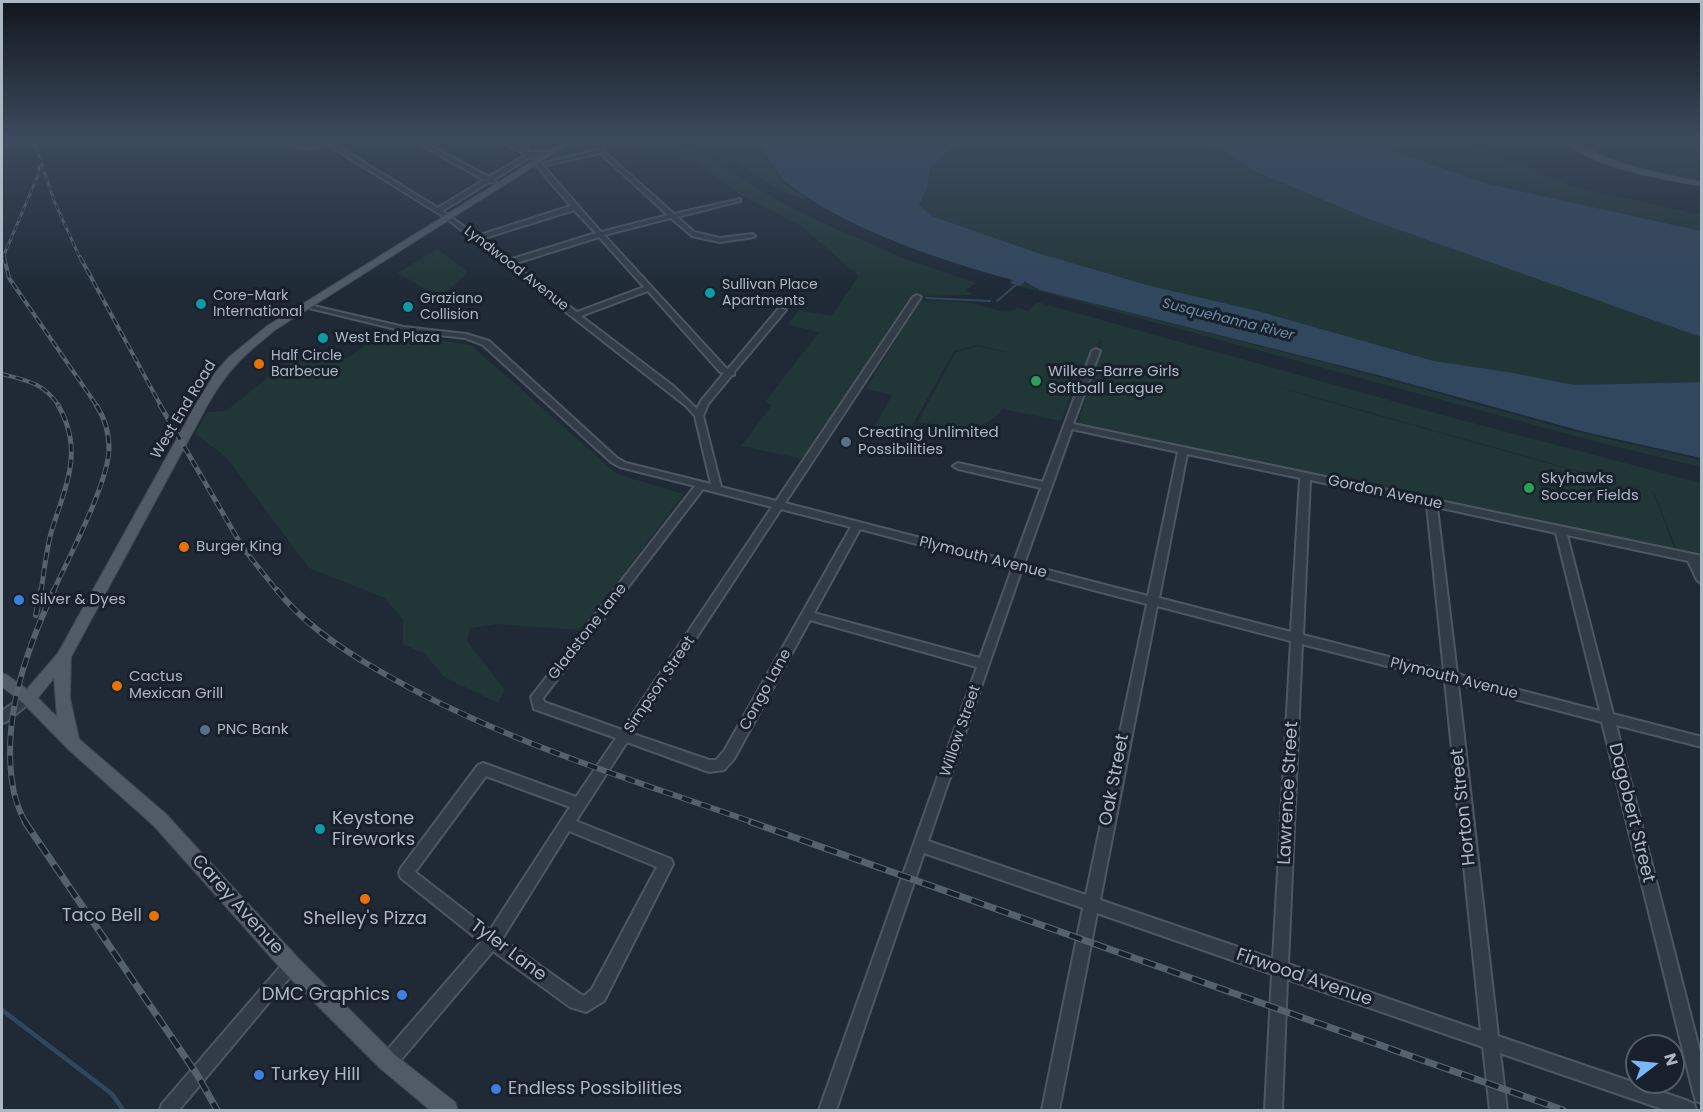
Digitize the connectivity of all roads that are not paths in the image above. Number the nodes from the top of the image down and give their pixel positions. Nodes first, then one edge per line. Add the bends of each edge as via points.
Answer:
1 (407, 191) edge
2 (480, 191) edge
3 (485, 191) edge
4 (564, 191) edge
5 (645, 191) edge
6 (738, 201) dead end
7 (576, 207) junction
8 (444, 213) junction
9 (672, 216) junction
10 (600, 234) junction
11 (752, 236) dead end
12 (476, 238) junction
13 (508, 263) junction
14 (649, 288) junction
15 (917, 297) dead end
16 (305, 306) junction
17 (782, 310) dead end
18 (577, 315) junction
19 (1096, 351) dead end
20 (730, 373) junction
21 (699, 416) junction
22 (1069, 426) junction
23 (1184, 450) junction
24 (958, 466) dead end
25 (1305, 476) junction
26 (700, 486) junction
27 (1046, 486) junction
28 (717, 490) junction
29 (1432, 503) junction
30 (779, 506) junction
31 (857, 526) junction
32 (1561, 531) junction
33 (1697, 560) edge
34 (1018, 567) junction
35 (1701, 580) edge
36 (1151, 602) junction
37 (808, 615) junction
38 (1297, 640) junction
39 (63, 657) junction
40 (984, 664) junction
41 (1450, 678) junction
42 (2, 680) edge
43 (28, 698) junction
44 (2, 718) edge
45 (1608, 718) junction
46 (625, 738) junction
47 (1701, 742) edge
48 (75, 745) junction
49 (579, 804) junction
50 (567, 824) junction
51 (921, 845) junction
52 (1090, 905) junction
53 (492, 941) junction
54 (291, 965) junction
55 (1280, 970) junction
56 (1491, 1044) junction
57 (388, 1062) junction
58 (1701, 1095) edge
59 (171, 1107) edge
60 (447, 1110) edge
61 (827, 1110) edge
62 (1050, 1110) edge
63 (1273, 1110) edge
64 (1498, 1110) edge
65 (1688, 1110) edge

1 - 8 street, Lyndwood Avenue
2 - 8 main road, West End Road
3 - 8 main road, West End Road
4 - 7 street
5 - 9 street
6 - 9 street
7 - 10 street
7 - 12 street
8 - 12 street, Lyndwood Avenue
8 - 16 main road, West End Road
9 - 10 street
9 - 11 street via 696,236 720,240
10 - 13 street
10 - 14 street
12 - 13 street, Lyndwood Avenue
13 - 18 street, Lyndwood Avenue
14 - 18 street
14 - 20 street
15 - 30 street, Simpson Street
16 - 26 street, Plymouth Avenue via 404,329 466,336 486,344 614,460
16 - 39 main road, West End Road via 251,342 219,375
17 - 20 street
18 - 21 street, Lyndwood Avenue via 669,387
19 - 22 street, Willow Street
20 - 21 street via 704,403
21 - 28 street
22 - 23 street, Gordon Avenue
22 - 27 street, Willow Street
23 - 25 street, Gordon Avenue
23 - 36 street, Oak Street
24 - 27 street
25 - 29 street, Gordon Avenue
25 - 38 street, Lawrence Street
26 - 28 street, Plymouth Avenue
26 - 46 street, Gladstone Lane via 537,697 538,705
27 - 34 street, Willow Street
28 - 30 street, Plymouth Avenue
29 - 32 street, Gordon Avenue
29 - 41 street, Horton Street
30 - 31 street, Plymouth Avenue
30 - 46 street, Simpson Street
31 - 34 street, Plymouth Avenue
31 - 37 street, Congo Lane
32 - 33 street, Gordon Avenue
32 - 45 street, Dagobert Street
33 - 35 street
34 - 36 street, Plymouth Avenue
34 - 40 street, Willow Street
36 - 38 street, Plymouth Avenue
36 - 52 street, Oak Street
37 - 40 street
37 - 46 street, Congo Lane via 729,755 719,766
38 - 41 street, Plymouth Avenue
38 - 55 street, Lawrence Street
39 - 43 main road, West End Road
39 - 48 main road via 62,712
40 - 51 street, Willow Street
41 - 45 street, Plymouth Avenue
41 - 56 street, Horton Street
42 - 43 main road, Carey Avenue
43 - 44 street
43 - 48 main road, Carey Avenue
45 - 47 street, Plymouth Avenue
45 - 58 street, Dagobert Street
46 - 49 street, Simpson Street
48 - 54 main road, Carey Avenue via 160,819
49 - 50 street, Simpson Street
49 - 53 street, Tyler Lane via 483,769 406,873
50 - 53 street, Simpson Street
50 - 53 street, Tyler Lane via 666,864 598,995 586,1004 576,1001
51 - 52 street, Firwood Avenue
51 - 61 street, Willow Street
52 - 55 street, Firwood Avenue
52 - 62 street, Oak Street
53 - 57 street, Simpson Street
54 - 57 main road, Carey Avenue
54 - 59 street
55 - 56 street, Firwood Avenue
55 - 63 street, Lawrence Street
56 - 64 street, Horton Street
56 - 65 street, Firwood Avenue
57 - 60 main road, Carey Avenue

